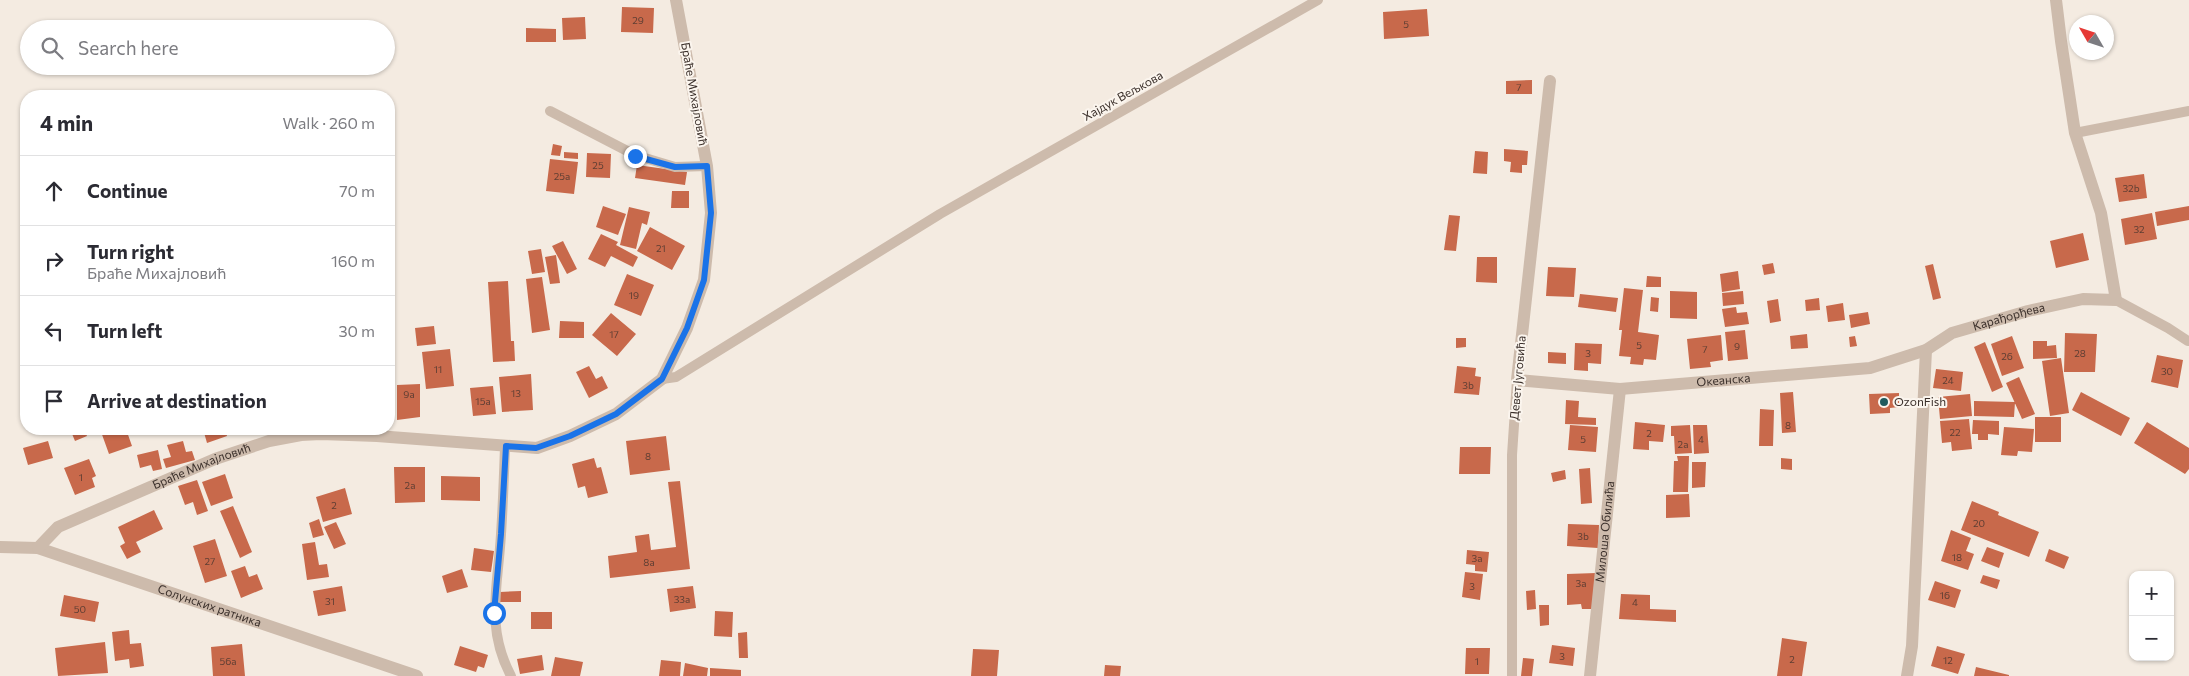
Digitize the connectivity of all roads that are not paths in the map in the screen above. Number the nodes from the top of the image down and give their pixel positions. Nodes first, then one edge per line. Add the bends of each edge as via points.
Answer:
1 (676, 0) edge
2 (1318, 0) edge
3 (2056, 0) edge
4 (1550, 81) dead end
5 (2189, 111) edge
6 (550, 112) dead end
7 (2075, 133) junction
8 (707, 166) junction
9 (2116, 300) junction
10 (2188, 341) dead end
11 (1926, 350) junction
12 (662, 379) junction
13 (1518, 380) junction
14 (1620, 389) junction
15 (506, 446) junction
16 (0, 547) edge
17 (38, 548) junction
18 (417, 676) edge
19 (511, 676) edge
20 (1512, 676) edge
21 (1590, 676) edge
22 (1907, 676) edge

1 - 8 street, Браће Михајловић
2 - 12 lane, Хајдук Вељкова via 940,214 676,377
3 - 7 street
4 - 13 street, Девет Југовића
5 - 7 lane
6 - 8 lane via 635,156 675,167
7 - 9 street via 2101,213
8 - 12 street, Браће Михајловић via 711,213 704,280 687,328
9 - 10 lane
9 - 11 street, Карађорђева via 2083,299 2028,311 1952,333
11 - 14 street, Океанска via 1870,368
11 - 22 street via 1912,646
12 - 15 street, Браће Михајловић via 616,414 570,436 536,448
13 - 14 street, Океанска
13 - 20 lane, Девет Југовића via 1512,455
14 - 21 street, Милоша Обилића
15 - 17 street, Браће Михајловић via 377,436 296,436 214,459 58,527
15 - 19 lane via 494,613 501,658
16 - 17 street, Солунских ратника
17 - 18 street, Солунских ратника

